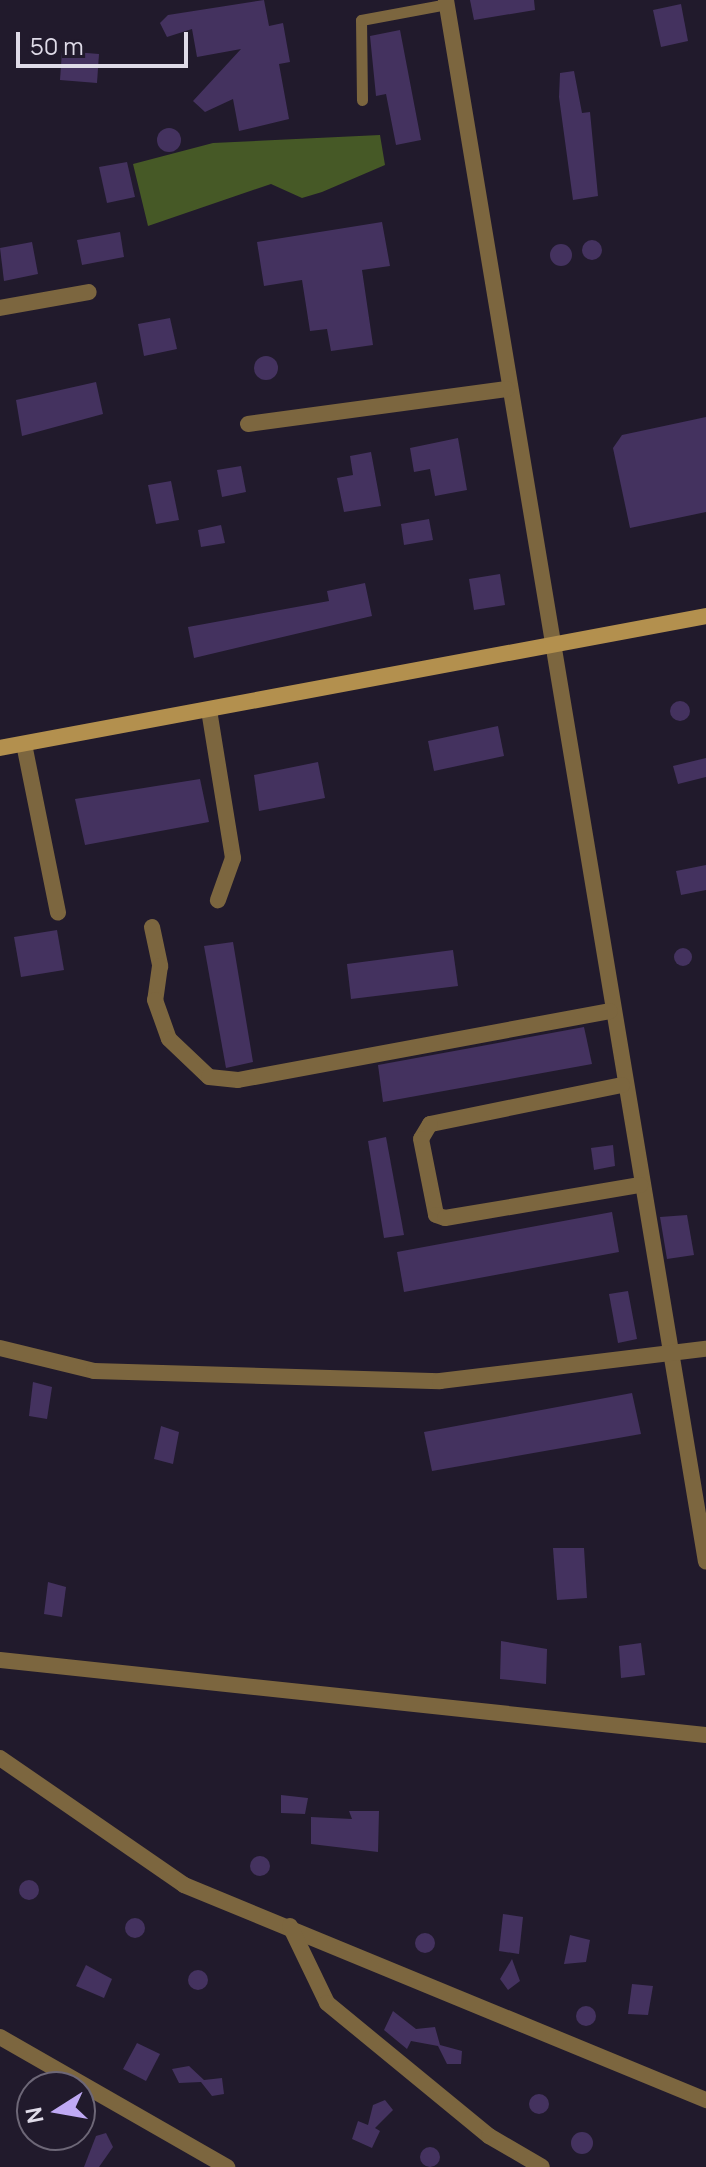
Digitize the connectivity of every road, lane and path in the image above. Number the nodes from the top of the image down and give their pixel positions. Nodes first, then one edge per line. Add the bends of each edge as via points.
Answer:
1 (446, 2) edge
2 (362, 100) dead end
3 (89, 292) dead end
4 (0, 308) edge
5 (507, 389) junction
6 (248, 424) dead end
7 (706, 616) edge
8 (550, 647) junction
9 (209, 710) junction
10 (24, 744) junction
11 (0, 748) edge
12 (218, 900) dead end
13 (58, 913) dead end
14 (152, 927) dead end
15 (610, 1011) junction
16 (622, 1085) junction
17 (640, 1185) junction
18 (0, 1348) edge
19 (706, 1349) edge
20 (670, 1356) junction
21 (706, 1562) edge
22 (0, 1660) edge
23 (706, 1735) edge
24 (0, 1758) edge
25 (290, 1926) junction
26 (0, 2037) edge
27 (706, 2100) edge
28 (227, 2167) edge
29 (542, 2167) edge

1 - 2 lane via 361,20
1 - 5 street
3 - 4 street
5 - 6 street
5 - 8 street
7 - 8 main road
8 - 9 main road
8 - 15 street
9 - 10 main road
9 - 12 street via 233,858
10 - 11 main road
10 - 13 street
14 - 15 street via 160,966 155,1000 169,1039 209,1077 238,1080
15 - 16 street
16 - 17 street
16 - 17 street via 430,1124 421,1139 436,1215 445,1218
17 - 20 street
18 - 20 street via 94,1371 440,1381
19 - 20 street
20 - 21 street
22 - 23 street
24 - 25 street via 184,1885
25 - 27 street
25 - 29 street via 327,2003 489,2136
26 - 28 street

